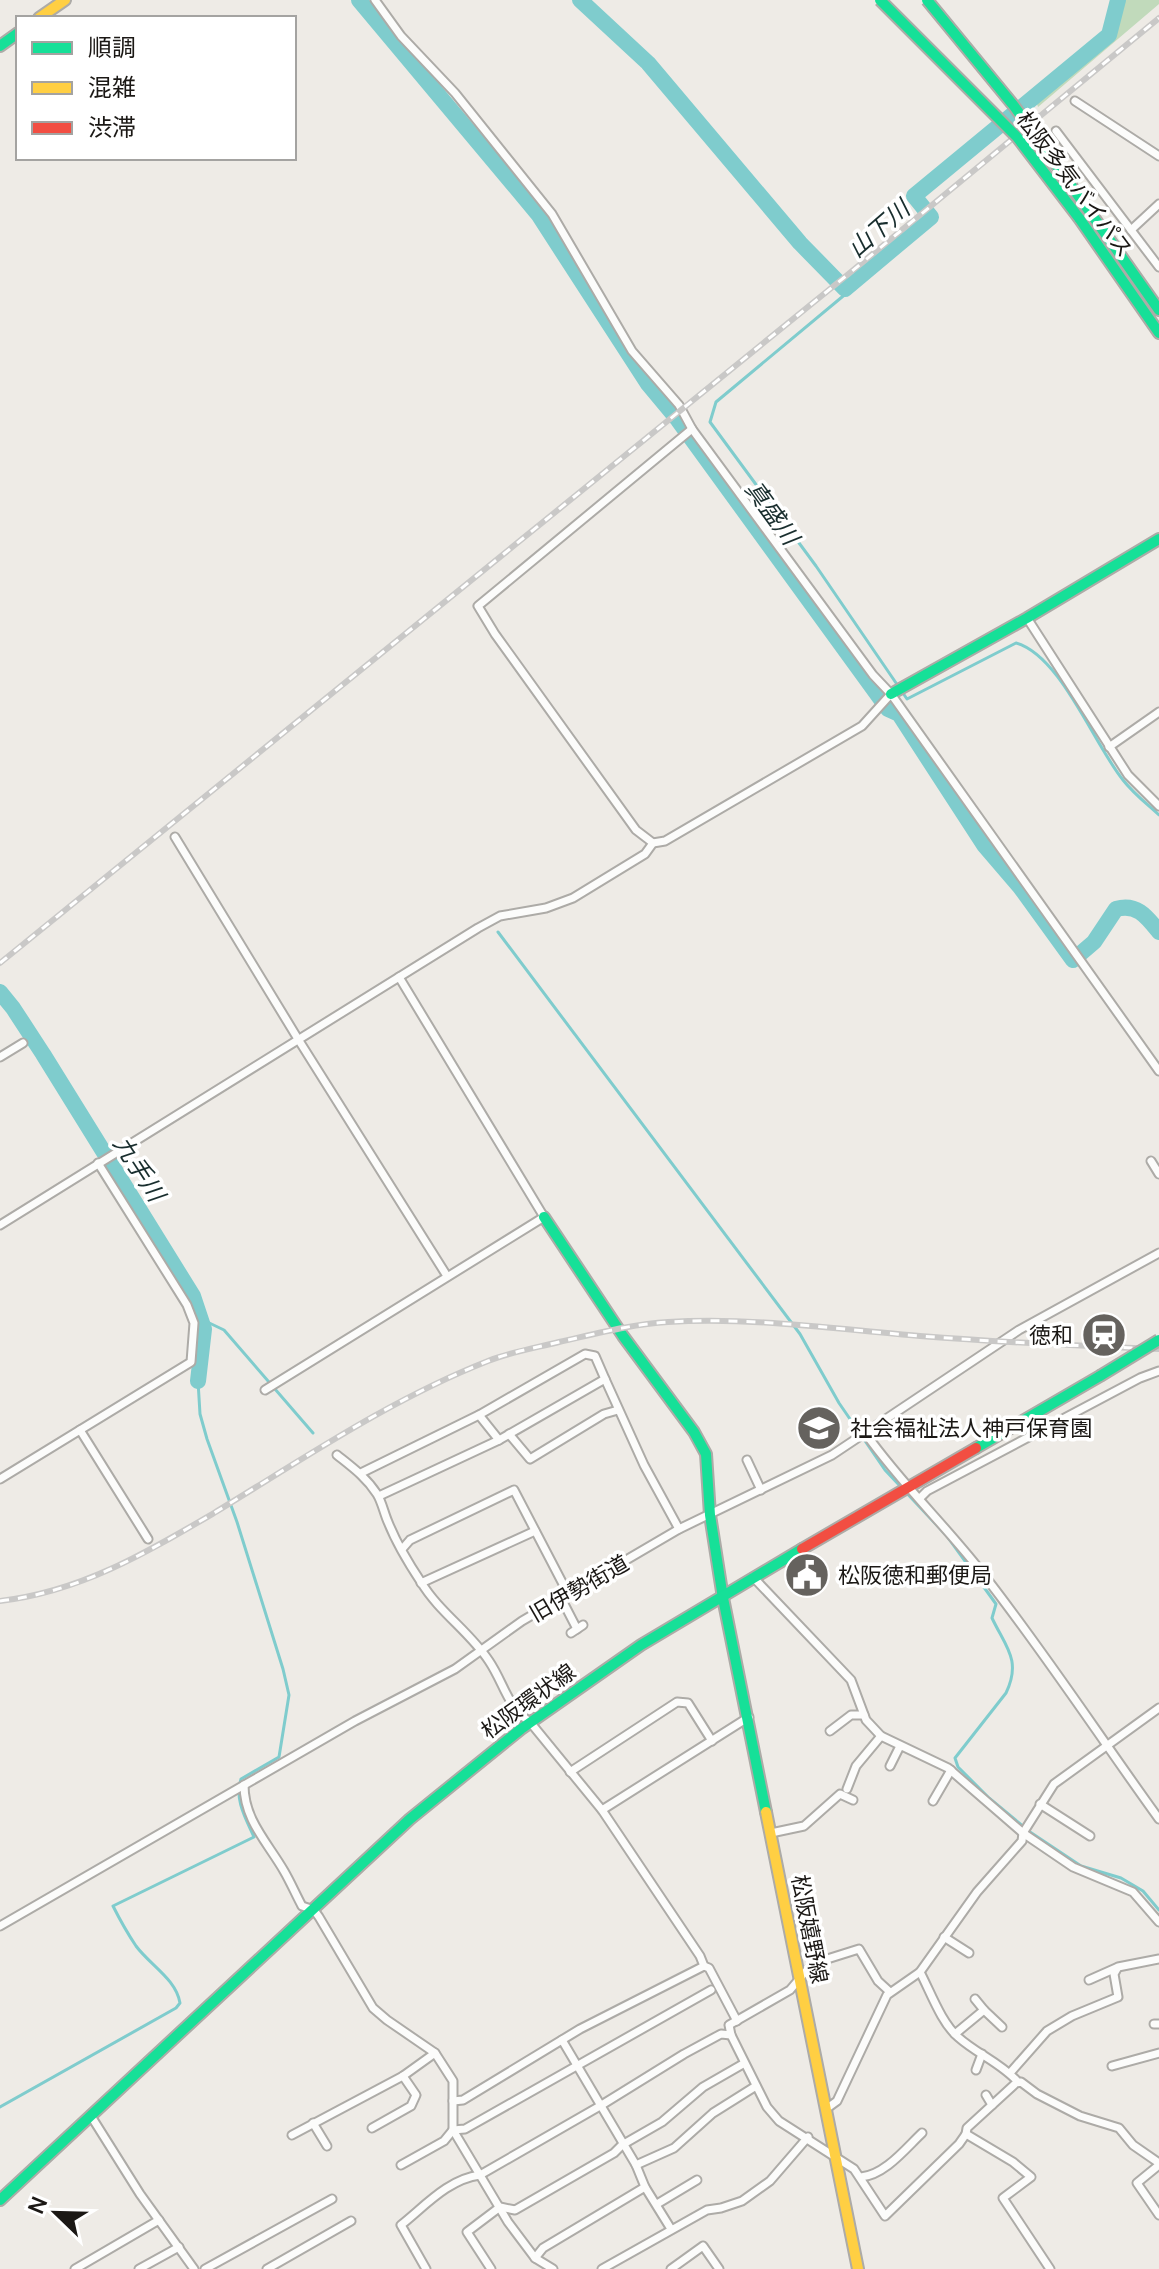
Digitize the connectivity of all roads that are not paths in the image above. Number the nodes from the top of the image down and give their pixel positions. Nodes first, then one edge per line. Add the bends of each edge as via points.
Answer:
1 (65, 0) edge
2 (375, 0) edge
3 (880, 0) edge
4 (927, 0) edge
5 (42, 16) edge
6 (1075, 101) dead end
7 (1056, 131) dead end
8 (1159, 156) edge
9 (1159, 204) edge
10 (1131, 230) junction
11 (1159, 267) edge
12 (1159, 310) edge
13 (1159, 333) edge
14 (692, 429) junction
15 (1159, 539) edge
16 (1027, 618) junction
17 (893, 692) junction
18 (1159, 712) edge
19 (1109, 747) junction
20 (1159, 806) edge
21 (175, 837) dead end
22 (653, 843) junction
23 (399, 977) junction
24 (298, 1039) junction
25 (23, 1043) dead end
26 (0, 1057) edge
27 (1159, 1071) edge
28 (1151, 1161) dead end
29 (98, 1163) junction
30 (1159, 1174) edge
31 (544, 1217) junction
32 (0, 1225) edge
33 (1159, 1253) edge
34 (447, 1276) junction
35 (1159, 1340) edge
36 (1159, 1371) edge
37 (605, 1379) junction
38 (265, 1390) dead end
39 (618, 1410) junction
40 (479, 1415) junction
41 (80, 1430) junction
42 (509, 1434) junction
43 (866, 1434) junction
44 (499, 1440) junction
45 (337, 1455) dead end
46 (747, 1460) dead end
47 (361, 1473) junction
48 (0, 1479) edge
49 (909, 1488) junction
50 (761, 1490) junction
51 (379, 1496) junction
52 (920, 1498) junction
53 (710, 1515) junction
54 (679, 1529) junction
55 (535, 1531) junction
56 (148, 1539) dead end
57 (403, 1548) junction
58 (753, 1577) junction
59 (421, 1583) junction
60 (561, 1598) junction
61 (723, 1598) junction
62 (577, 1629) dead end
63 (482, 1651) junction
64 (1159, 1708) edge
65 (864, 1715) junction
66 (749, 1717) junction
67 (530, 1722) junction
68 (830, 1731) dead end
69 (881, 1736) junction
70 (712, 1741) junction
71 (900, 1746) junction
72 (1107, 1746) junction
73 (890, 1766) dead end
74 (951, 1770) junction
75 (570, 1772) junction
76 (244, 1785) junction
77 (847, 1789) dead end
78 (853, 1800) dead end
79 (933, 1801) dead end
80 (1040, 1804) junction
81 (602, 1810) junction
82 (1159, 1819) edge
83 (771, 1833) junction
84 (1023, 1833) junction
85 (1090, 1836) dead end
86 (266, 1845) junction
87 (259, 1852) dead end
88 (314, 1910) junction
89 (1159, 1922) edge
90 (0, 1926) edge
91 (944, 1937) junction
92 (969, 1953) dead end
93 (1159, 1959) edge
94 (704, 1966) junction
95 (1118, 1967) junction
96 (920, 1972) junction
97 (799, 1978) junction
98 (1089, 1980) dead end
99 (711, 1990) dead end
100 (890, 1992) junction
101 (975, 1999) dead end
102 (984, 2010) junction
103 (737, 2021) junction
104 (1002, 2027) dead end
105 (955, 2034) junction
106 (731, 2035) junction
107 (562, 2040) junction
108 (435, 2053) junction
109 (1159, 2053) edge
110 (982, 2054) junction
111 (743, 2064) junction
112 (576, 2066) junction
113 (1112, 2066) dead end
114 (976, 2070) dead end
115 (1010, 2073) junction
116 (403, 2076) junction
117 (1018, 2082) junction
118 (756, 2086) junction
119 (986, 2095) dead end
120 (453, 2101) junction
121 (992, 2105) junction
122 (600, 2106) junction
123 (826, 2109) junction
124 (91, 2116) junction
125 (313, 2123) junction
126 (372, 2128) dead end
127 (453, 2130) junction
128 (922, 2133) dead end
129 (966, 2134) junction
130 (292, 2135) dead end
131 (808, 2137) junction
132 (622, 2145) junction
133 (327, 2146) dead end
134 (834, 2154) junction
135 (1159, 2164) edge
136 (401, 2165) dead end
137 (636, 2165) junction
138 (480, 2175) junction
139 (861, 2177) junction
140 (697, 2180) dead end
141 (645, 2187) junction
142 (332, 2199) dead end
143 (0, 2200) edge
144 (657, 2204) junction
145 (500, 2207) junction
146 (1159, 2215) edge
147 (159, 2220) junction
148 (351, 2221) dead end
149 (671, 2229) junction
150 (179, 2247) junction
151 (535, 2258) junction
152 (75, 2269) edge
153 (139, 2269) edge
154 (198, 2269) edge
155 (267, 2269) edge
156 (426, 2269) edge
157 (491, 2269) edge
158 (553, 2269) edge
159 (602, 2269) edge
160 (671, 2269) edge
161 (719, 2269) edge
162 (858, 2269) edge
163 (1050, 2269) edge

1 - 5 main road
2 - 14 street via 552,214 632,351 679,405
3 - 13 main road, 松阪多気バイパス, bridge via 1017,137
4 - 12 main road, 松阪多気バイパス, bridge via 1014,106
6 - 8 street
7 - 10 street
9 - 10 street
10 - 11 street
14 - 17 street via 873,675
14 - 22 street via 478,606 636,830
15 - 16 main road
16 - 17 main road
16 - 19 street
17 - 22 street via 862,726 665,841
17 - 27 street
18 - 19 street
19 - 20 street
21 - 24 street
22 - 23 street via 645,854 573,898 500,916
23 - 24 street
23 - 31 street
24 - 29 street
24 - 34 street
25 - 26 street
28 - 30 street
29 - 32 street
29 - 41 street via 187,1305 194,1343 191,1362
31 - 34 street
31 - 53 main road, 松阪嬉野線 via 699,1440 706,1454
33 - 43 street, 旧伊勢街道 via 1019,1330
34 - 38 street
35 - 49 main road, 松阪環状線, bridge
36 - 52 street
37 - 39 street
37 - 40 street via 595,1356 585,1354
37 - 42 street
39 - 42 street via 530,1459
39 - 54 street
40 - 44 street
40 - 47 street
41 - 48 street
41 - 56 street
42 - 44 street
43 - 49 street
43 - 50 street, 旧伊勢街道
44 - 51 street
45 - 47 street
46 - 50 street
47 - 51 street
49 - 52 street
49 - 58 main road, 松阪環状線
50 - 53 street, 旧伊勢街道
51 - 57 street
52 - 72 street via 956,1548 980,1570
53 - 54 street, 旧伊勢街道
53 - 61 main road, 松阪嬉野線
54 - 60 street, 旧伊勢街道
55 - 57 street via 514,1490
55 - 59 street
55 - 60 street via 564,1586
57 - 59 street
58 - 61 main road, 松阪環状線
58 - 65 street via 851,1680
59 - 63 street
60 - 62 street
60 - 63 street, 旧伊勢街道
61 - 66 main road, 松阪嬉野線
61 - 67 main road, 松阪環状線 via 641,1645
63 - 67 street via 509,1703
63 - 76 street, 旧伊勢街道
64 - 72 street
65 - 68 street via 851,1715
65 - 69 street
66 - 70 street
66 - 83 main road, 松阪嬉野線
67 - 75 street
67 - 88 main road, 松阪環状線 via 410,1819
69 - 71 street
69 - 77 street via 856,1766
70 - 75 street via 688,1703 677,1702
70 - 81 street
71 - 73 street
71 - 74 street
72 - 80 street via 1054,1784
72 - 82 street
74 - 79 street
74 - 84 street
75 - 81 street
76 - 86 street via 249,1815
76 - 90 street, 旧伊勢街道
78 - 83 street via 840,1794 804,1826
80 - 84 street
80 - 85 street
81 - 94 street
83 - 97 main road, 松阪嬉野線
84 - 89 street via 1084,1874 1133,1892
84 - 91 street via 1022,1841
86 - 87 street
86 - 88 street via 302,1906
88 - 108 street via 373,2008
88 - 124 main road, 松阪環状線
91 - 92 street
91 - 96 street
93 - 95 street
94 - 103 street
94 - 107 street
95 - 98 street
95 - 115 street via 1118,1997 1047,2031
96 - 100 street
96 - 105 street
97 - 100 street via 824,1960 859,1949
97 - 103 street via 790,1990
97 - 123 main road, 松阪嬉野線
99 - 112 street
100 - 123 street via 837,2101
101 - 102 street
102 - 104 street
102 - 105 street
103 - 106 street via 729,2025
105 - 110 street
106 - 111 street
106 - 122 street via 721,2034 696,2047
107 - 112 street
107 - 120 street via 463,2100
108 - 116 street
108 - 120 street via 453,2081
109 - 113 street
110 - 114 street
110 - 115 street
111 - 118 street
111 - 132 street
112 - 122 street
112 - 127 street via 465,2129
115 - 117 street
116 - 125 street
116 - 126 street via 416,2095 411,2106
117 - 121 street
117 - 135 street via 1080,2116 1119,2128
118 - 131 street via 779,2121
118 - 137 street via 713,2113 674,2148
119 - 121 street
120 - 127 street
121 - 129 street
122 - 132 street
122 - 138 street
123 - 134 main road, 松阪嬉野線
124 - 143 main road, 松阪環状線
124 - 147 street
125 - 130 street
125 - 133 street
127 - 136 street via 444,2141
127 - 138 street
128 - 139 street via 885,2167
129 - 139 street via 885,2216
129 - 163 street via 1031,2177 1003,2198
131 - 134 street
131 - 149 street via 770,2181 742,2201 707,2210
132 - 137 street
132 - 145 street via 515,2210
134 - 139 street
134 - 162 main road, 松阪嬉野線
135 - 146 street via 1137,2183
137 - 141 street
138 - 145 street
138 - 156 street via 467,2177 430,2200 401,2225
140 - 144 street
141 - 144 street
141 - 151 street via 543,2248
142 - 154 street
144 - 149 street
145 - 151 street
145 - 157 street via 467,2232
147 - 150 street
147 - 152 street
148 - 155 street
149 - 159 street
150 - 153 street
150 - 154 street
151 - 158 street
160 - 161 street via 703,2246

